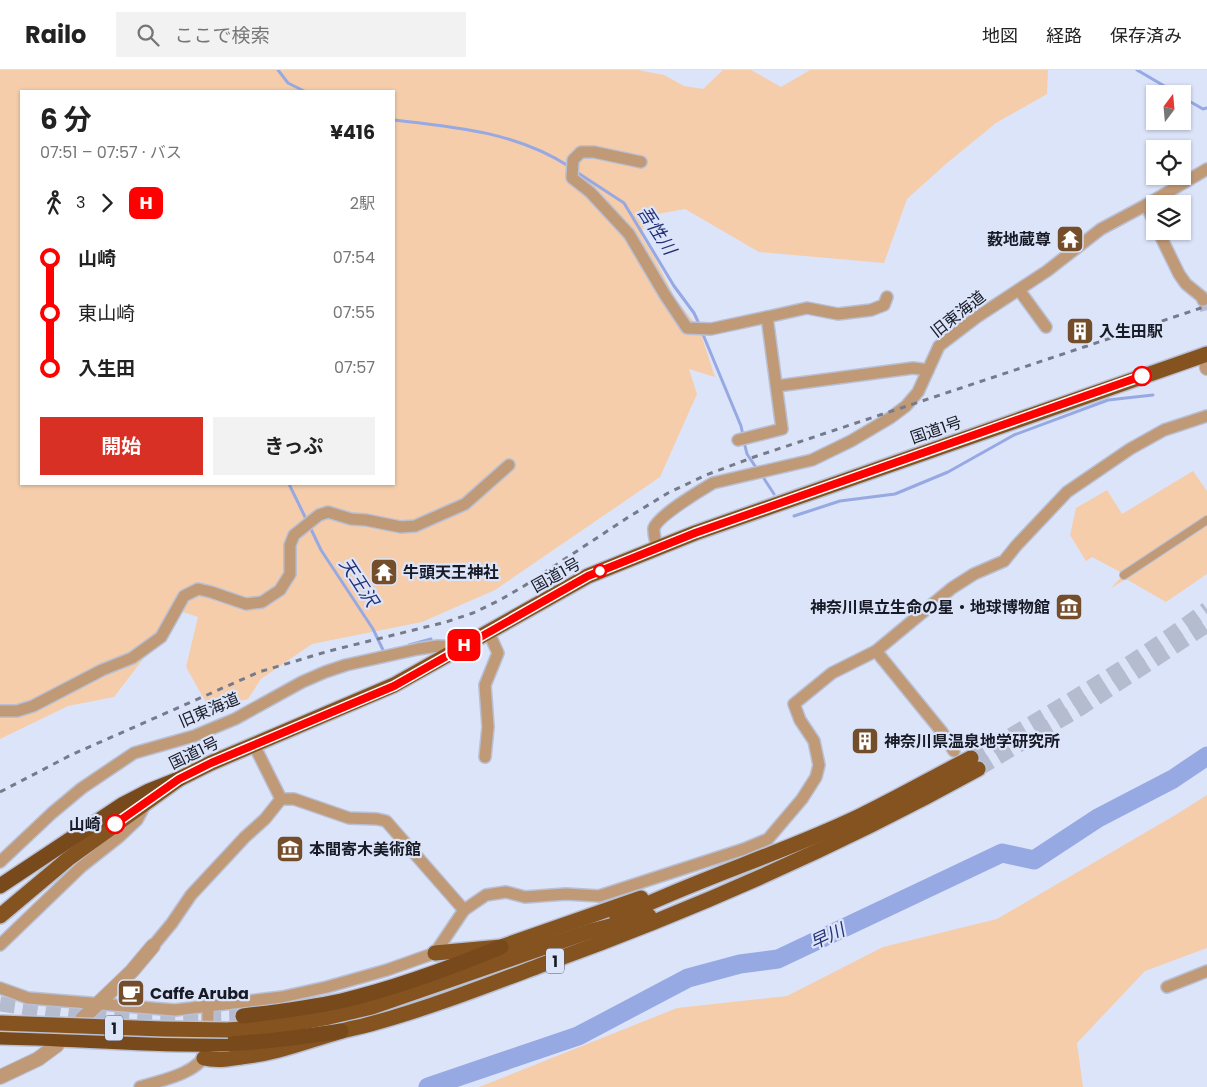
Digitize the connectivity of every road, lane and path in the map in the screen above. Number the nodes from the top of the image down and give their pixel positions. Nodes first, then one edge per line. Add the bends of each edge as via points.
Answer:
1 (641, 162) dead end
2 (1207, 169) edge
3 (1163, 195) edge
4 (1146, 205) edge
5 (1162, 240) edge
6 (1019, 290) junction
7 (888, 297) dead end
8 (1204, 298) edge
9 (767, 317) junction
10 (1046, 327) dead end
11 (1206, 359) edge
12 (928, 370) junction
13 (777, 386) junction
14 (1207, 416) edge
15 (738, 440) dead end
16 (509, 465) dead end
17 (1207, 520) edge
18 (657, 547) junction
19 (1124, 574) dead end
20 (489, 633) junction
21 (460, 647) junction
22 (876, 651) junction
23 (0, 711) edge
24 (254, 745) junction
25 (954, 751) dead end
26 (485, 757) dead end
27 (179, 779) junction
28 (281, 799) junction
29 (147, 801) junction
30 (0, 862) edge
31 (763, 875) junction
32 (714, 876) junction
33 (0, 886) edge
34 (464, 910) junction
35 (0, 916) edge
36 (591, 931) junction
37 (0, 945) edge
38 (152, 946) joint
39 (501, 947) junction
40 (435, 953) junction
41 (1207, 970) edge
42 (1166, 987) dead end
43 (0, 988) edge
44 (97, 1004) junction
45 (208, 1006) junction
46 (243, 1016) tunnel mouth
47 (82, 1019) dead end
48 (208, 1021) dead end
49 (0, 1023) edge
50 (341, 1032) junction
51 (0, 1037) edge
52 (57, 1045) dead end
53 (205, 1054) joint
54 (0, 1077) edge
55 (140, 1087) edge

1 - 9 street via 580,152 573,160 572,178 590,192 629,234 687,328 711,329
2 - 3 street, 旧東海道
4 - 6 street, 旧東海道 via 1101,229
5 - 8 street via 1186,284
6 - 10 street
6 - 12 street, 旧東海道 via 939,346
7 - 9 street via 884,305 871,310 838,314 807,308
9 - 13 street
11 - 18 highway, 国道1号
12 - 13 street via 913,368
12 - 18 street, 旧東海道 via 918,392 906,406 842,446 812,460 713,483 703,489 658,523 654,534
13 - 15 street via 782,429
14 - 22 street via 1164,430 1067,492 1004,562 974,574 952,588
16 - 23 street via 465,504 415,526 401,527 351,519 328,512 319,515 294,535 290,545 290,574 280,590 262,602 246,604 198,589 184,596 160,637 132,658 33,706 17,711
17 - 19 street
18 - 20 highway, 国道1号 via 588,576
20 - 21 highway, 国道1号
20 - 26 street via 498,653 485,685 488,727
21 - 24 highway, 国道1号 via 394,686
21 - 30 street, 旧東海道 via 418,649 346,665 302,682 235,719 194,736 134,753 82,788
22 - 25 street
22 - 34 street via 832,673 794,704 814,741 819,765 816,777 802,799 768,839 599,896 525,897 506,892 486,895
24 - 27 highway, 国道1号
24 - 28 street
27 - 29 highway, 国道1号
27 - 33 highway via 122,805
28 - 34 street via 350,818 386,822
28 - 38 street via 266,819 191,895
29 - 35 highway, 国道1号 via 68,859
29 - 37 street via 137,820 120,837 81,867
31 - 32 highway, 1 via 905,809 974,764 860,816
31 - 36 highway, 1 via 644,918
31 - 50 highway, 1 via 623,936 424,1008
32 - 36 highway, 1
32 - 39 highway, 1
34 - 40 street
36 - 49 highway, 1, bridge via 372,1007 279,1026 228,1030
38 - 44 street via 132,971
39 - 40 highway, 1
39 - 46 highway, 1 via 402,983 342,1000
40 - 45 street via 318,989
41 - 42 street
43 - 44 street via 28,998
44 - 45 street via 175,1010
44 - 47 street
45 - 48 street
50 - 51 highway, 1 via 221,1044
50 - 53 highway, 1 via 259,1055 216,1060
52 - 54 street via 38,1059
53 - 55 street via 189,1071

